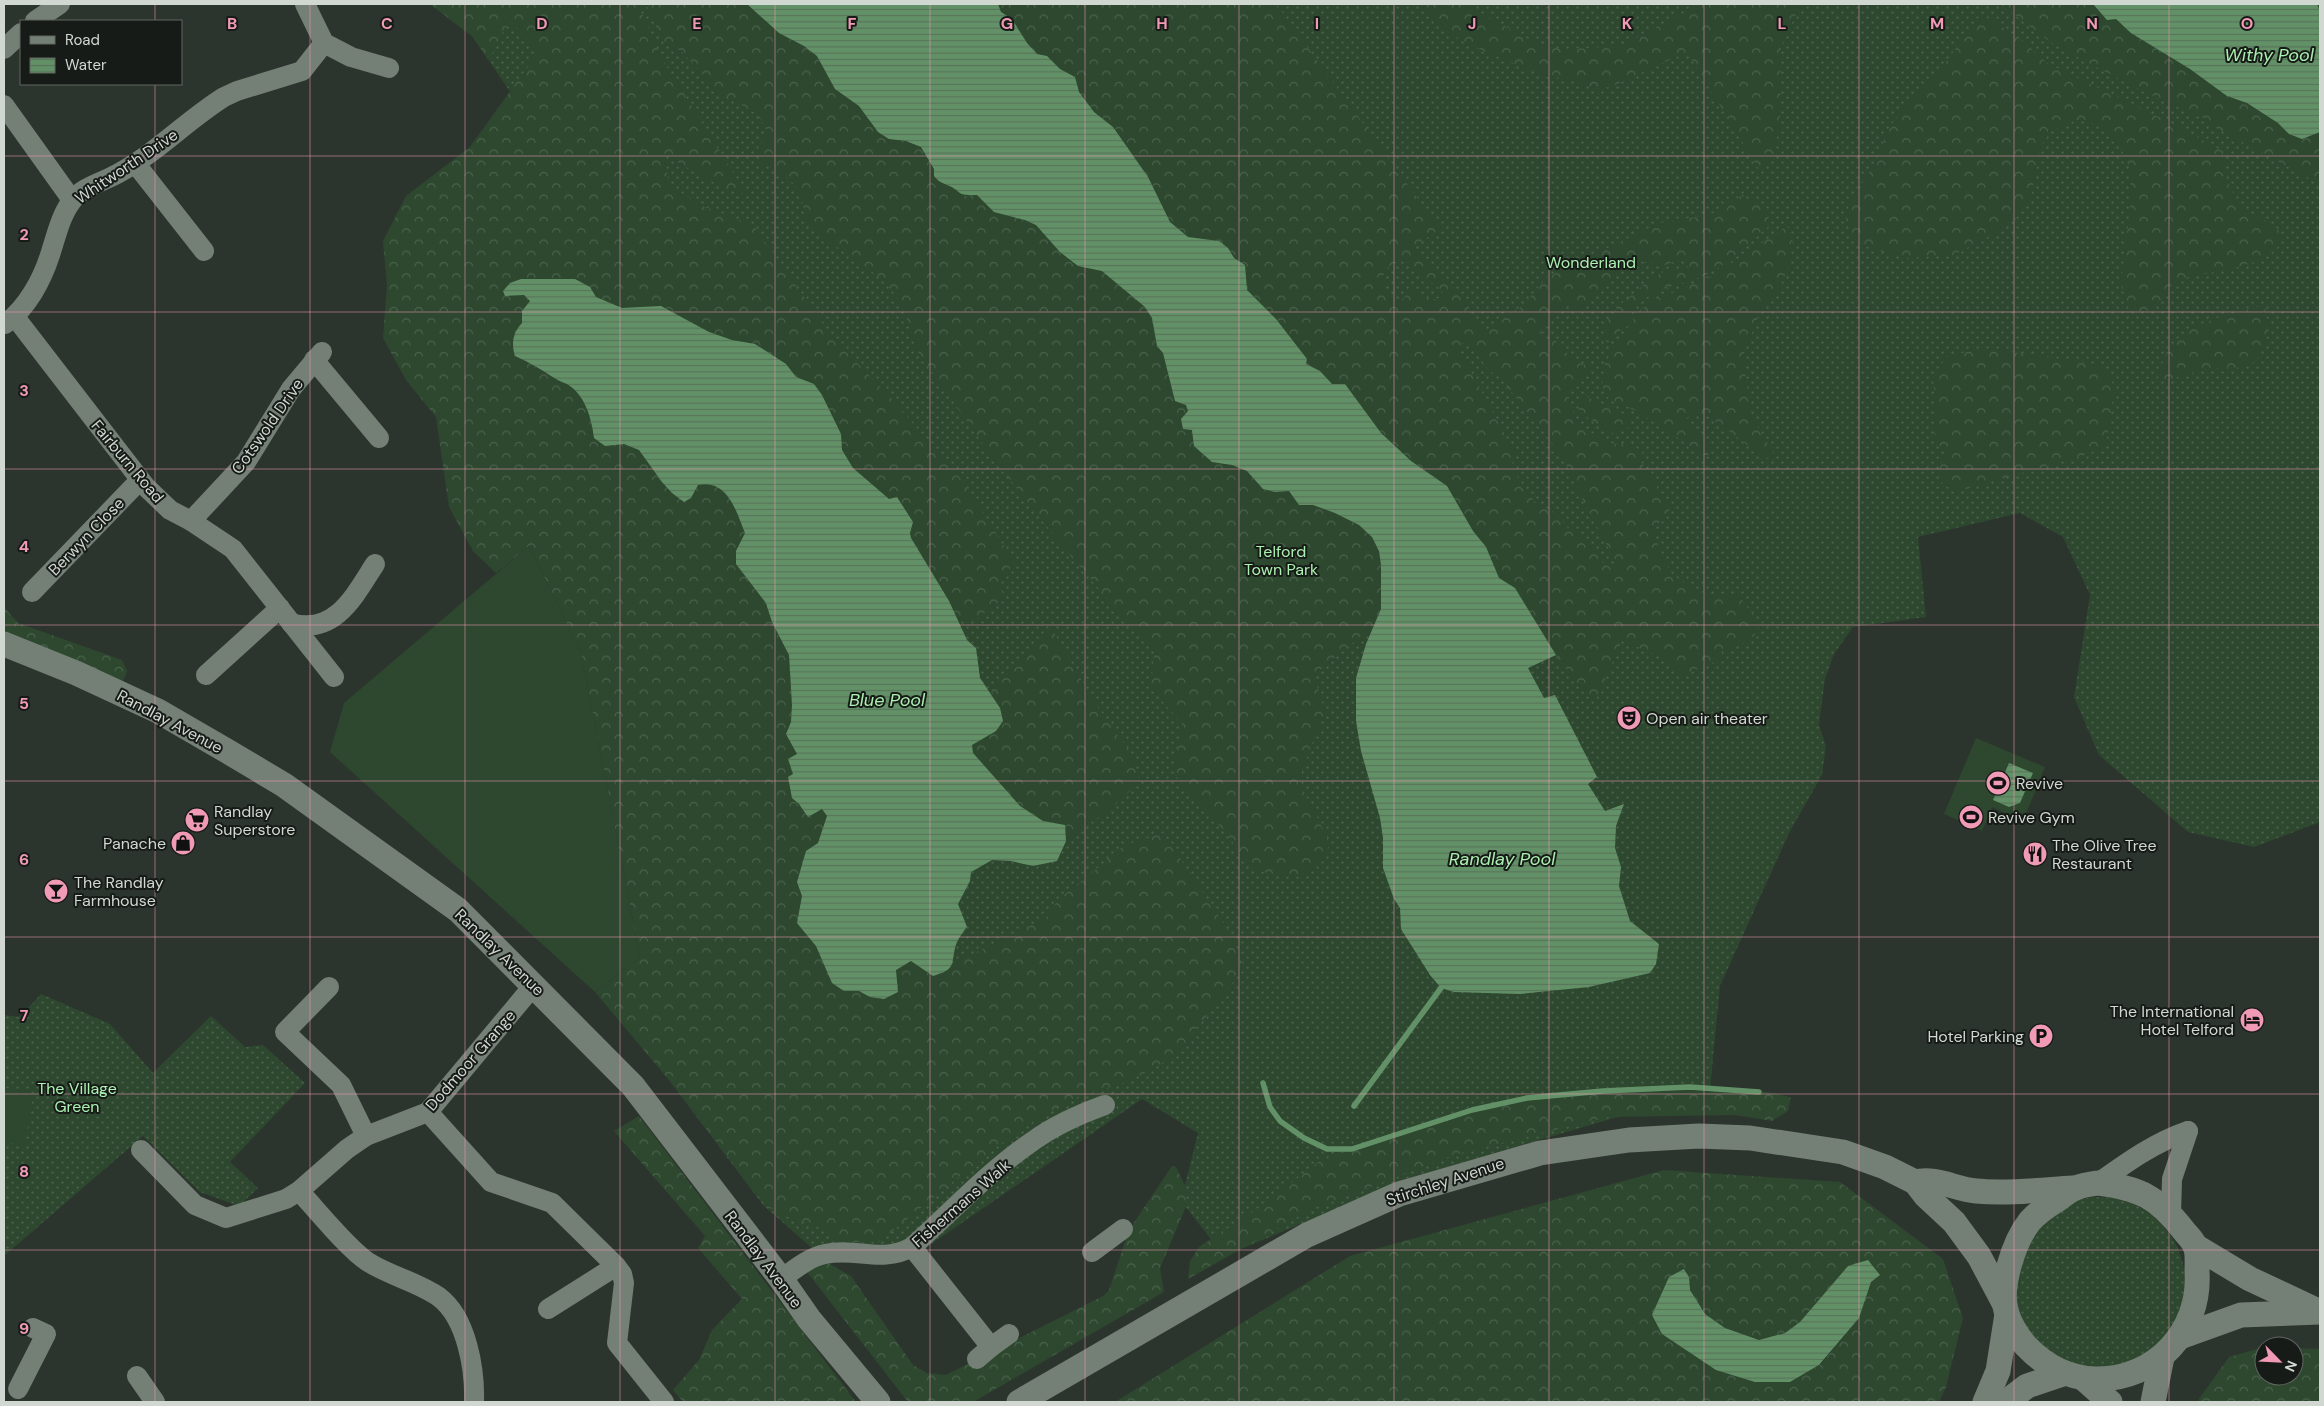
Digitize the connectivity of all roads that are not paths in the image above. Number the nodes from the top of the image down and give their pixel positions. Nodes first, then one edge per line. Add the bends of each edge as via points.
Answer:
1 (60, 4) edge
2 (305, 4) edge
3 (36, 20) edge
4 (20, 34) edge
5 (324, 43) junction
6 (4, 49) edge
7 (390, 68) dead end
8 (4, 105) edge
9 (135, 163) junction
10 (72, 200) junction
11 (204, 251) dead end
12 (9, 321) edge
13 (379, 438) dead end
14 (140, 480) junction
15 (191, 521) junction
16 (375, 564) dead end
17 (32, 592) dead end
18 (285, 616) junction
19 (4, 644) edge
20 (206, 675) dead end
21 (334, 677) dead end
22 (534, 985) junction
23 (329, 986) dead end
24 (1105, 1105) dead end
25 (428, 1112) junction
26 (366, 1136) junction
27 (141, 1150) dead end
28 (1915, 1182) junction
29 (2087, 1185) junction
30 (299, 1191) junction
31 (2171, 1214) junction
32 (1123, 1229) dead end
33 (2195, 1246) junction
34 (912, 1247) junction
35 (1092, 1252) dead end
36 (616, 1266) junction
37 (781, 1279) junction
38 (548, 1309) dead end
39 (2006, 1310) junction
40 (2320, 1312) edge
41 (33, 1328) dead end
42 (1009, 1334) dead end
43 (2180, 1337) junction
44 (2162, 1357) junction
45 (137, 1376) dead end
46 (2073, 1376) junction
47 (15, 1391) edge
48 (155, 1402) edge
49 (474, 1402) edge
50 (664, 1402) edge
51 (878, 1402) edge
52 (1019, 1402) edge
53 (1985, 1402) edge
54 (2006, 1402) edge
55 (2110, 1402) edge
56 (2153, 1402) edge

1 - 3 street
2 - 5 street
4 - 6 street
5 - 7 street via 351,57
5 - 9 street, Whitworth Drive via 302,71 224,97
8 - 10 street
9 - 10 street, Whitworth Drive via 83,190
9 - 11 street
10 - 12 street, Whitworth Drive via 60,222 40,278
12 - 14 street, Fairburn Road
13 - 15 street, Cotswold Drive via 318,356 291,389 246,462
14 - 15 street, Fairburn Road via 170,510
14 - 17 street, Berwyn Close
15 - 18 street, Fairburn Road via 233,549
16 - 18 street via 351,601 332,619 314,627
18 - 20 street
18 - 21 street, Fairburn Road
19 - 22 street, Randlay Avenue via 158,711 284,786 458,910
22 - 25 street, Dodmoor Grange
22 - 37 street, Randlay Avenue via 633,1086
23 - 26 street via 285,1032 341,1085
24 - 34 street, Fishermans Walk via 1032,1141
25 - 26 street, Dodmoor Grange
25 - 36 street via 490,1182 552,1203
26 - 30 street, Dodmoor Grange
27 - 30 street, Dodmoor Grange via 195,1205 226,1218 271,1205
28 - 29 street via 1932,1180 1978,1191 2026,1191
28 - 39 street via 1970,1242
28 - 52 street, Stirchley Avenue via 1843,1152 1750,1138 1699,1136 1629,1140 1540,1153 1399,1194 1307,1235
29 - 31 street via 2125,1186 2150,1197
29 - 31 street via 2162,1142 2188,1131 2172,1179
29 - 39 street via 2037,1215 2023,1232 2009,1264
30 - 49 street via 367,1261 431,1292 448,1306 461,1328 472,1366
31 - 33 street
32 - 35 street
33 - 40 street via 2250,1279
33 - 43 street via 2198,1282 2193,1311
34 - 37 street, Fishermans Walk via 882,1256 852,1252 824,1254 803,1263
34 - 42 street via 984,1353
36 - 38 street
36 - 50 street via 624,1283 617,1343
37 - 51 street, Randlay Avenue via 809,1319
39 - 46 street via 2019,1338 2037,1357
39 - 53 street via 1998,1371
40 - 43 street via 2241,1315
41 - 47 street via 46,1334
43 - 44 street
44 - 46 street via 2138,1372 2112,1379
44 - 56 street
45 - 48 street
46 - 54 street via 2028,1386
46 - 55 street

